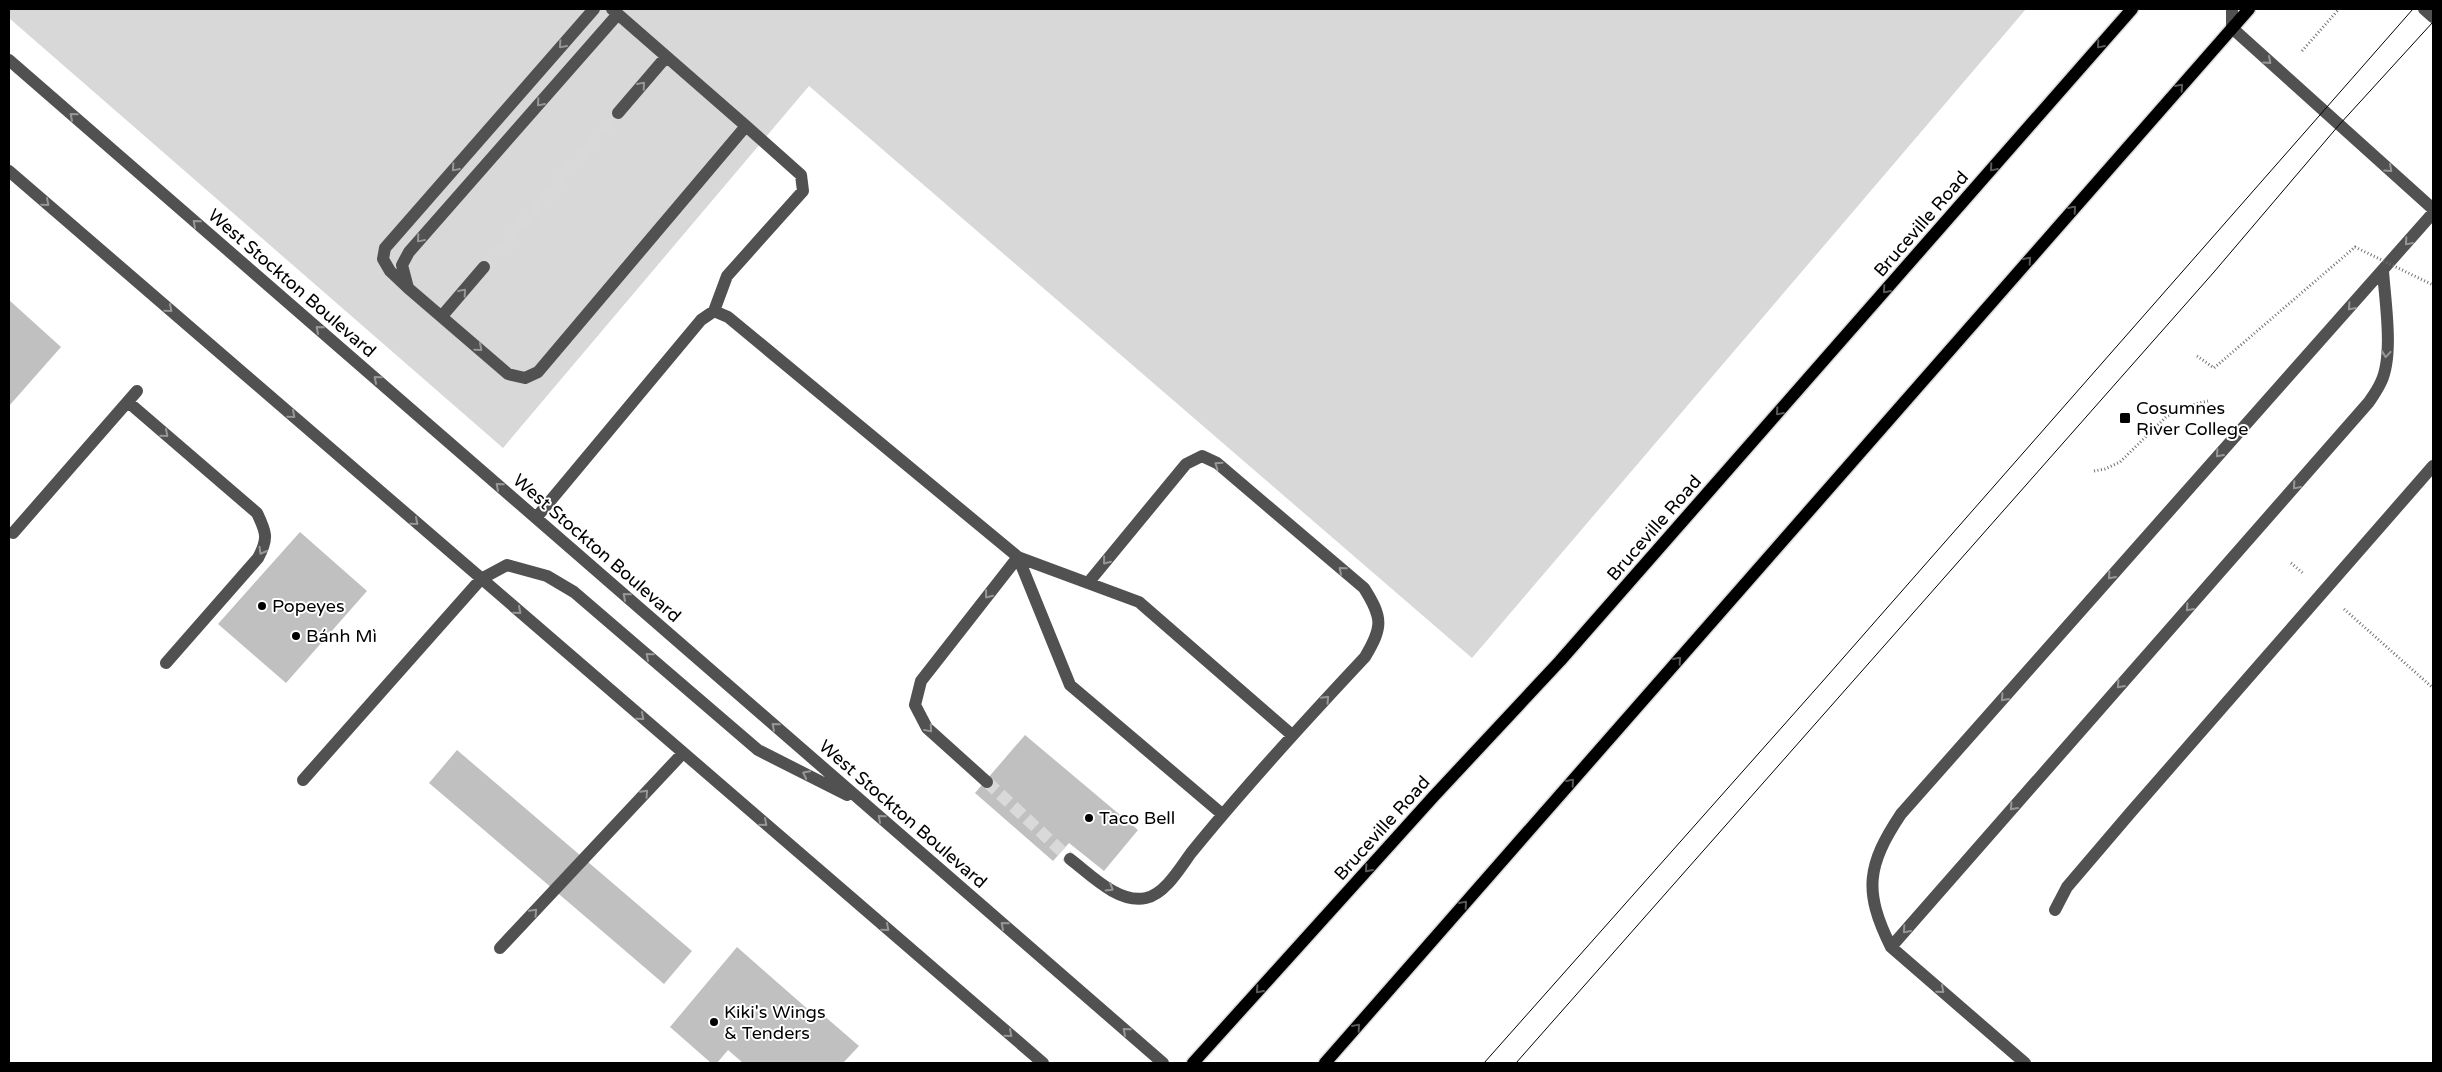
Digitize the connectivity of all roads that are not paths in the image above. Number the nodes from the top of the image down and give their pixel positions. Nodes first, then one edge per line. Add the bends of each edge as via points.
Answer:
1 (594, 9) edge
2 (2132, 9) edge
3 (2232, 9) edge
4 (2249, 9) edge
5 (2424, 9) edge
6 (615, 11) edge
7 (2433, 17) edge
8 (2232, 28) junction
9 (666, 57) junction
10 (9, 60) edge
11 (618, 113) tunnel mouth
12 (746, 126) junction
13 (9, 171) edge
14 (2433, 210) edge
15 (2433, 214) edge
16 (484, 267) tunnel mouth
17 (2383, 271) junction
18 (408, 288) junction
19 (714, 311) junction
20 (442, 316) junction
21 (137, 392) dead end
22 (128, 402) junction
23 (2433, 466) edge
24 (536, 518) junction
25 (14, 533) dead end
26 (1018, 557) junction
27 (481, 579) junction
28 (1088, 583) junction
29 (166, 663) dead end
30 (1292, 735) junction
31 (683, 753) junction
32 (303, 780) dead end
33 (987, 782) tunnel mouth
34 (865, 804) junction
35 (1222, 814) junction
36 (1070, 859) tunnel mouth
37 (2055, 910) dead end
38 (1891, 946) junction
39 (500, 948) dead end
40 (1043, 1063) edge
41 (1163, 1063) edge
42 (1193, 1063) edge
43 (1325, 1063) edge
44 (2025, 1063) edge

1 -> 18 street via 385,248 383,259 390,271
2 -> 42 main road, Bruceville Road via 1578,640
3 - 8 street
4 - 8 main road
5 - 7 street
6 - 9 street
6 -> 18 street via 409,252 402,265
8 -> 14 street
43 -> 8 main road
11 -> 9 street
9 - 12 street
24 -> 10 street, West Stockton Boulevard
12 - 19 street via 801,175 803,191 727,276
20 -> 12 street via 508,374 525,378 538,372
13 -> 27 street
15 -> 17 street
20 -> 16 street
17 -> 38 street via 2387,344 2385,369 2382,382 2369,402
17 -> 38 street via 1901,814 1882,842 1874,864 1873,901
18 - 20 street
19 - 24 street via 701,320
19 - 26 street via 728,317
21 - 22 street
22 - 25 street
22 -> 29 street via 257,513 266,534 266,544 258,558
23 - 37 street via 2131,812 2068,887
34 -> 24 street, West Stockton Boulevard
26 - 28 street
26 -> 33 street via 921,681 915,705 927,728
26 - 35 street via 1070,685
27 -> 31 street
27 - 32 street
34 -> 27 street via 758,750 574,592 547,576 507,565
28 - 30 street via 1139,602
30 -> 28 street via 1365,657 1377,636 1378,610 1364,588 1217,463 1202,456 1186,464
30 - 35 street
39 -> 31 street
31 -> 40 street
41 -> 34 street, West Stockton Boulevard
36 -> 35 street via 1126,897 1146,898 1163,888
38 -> 44 street

